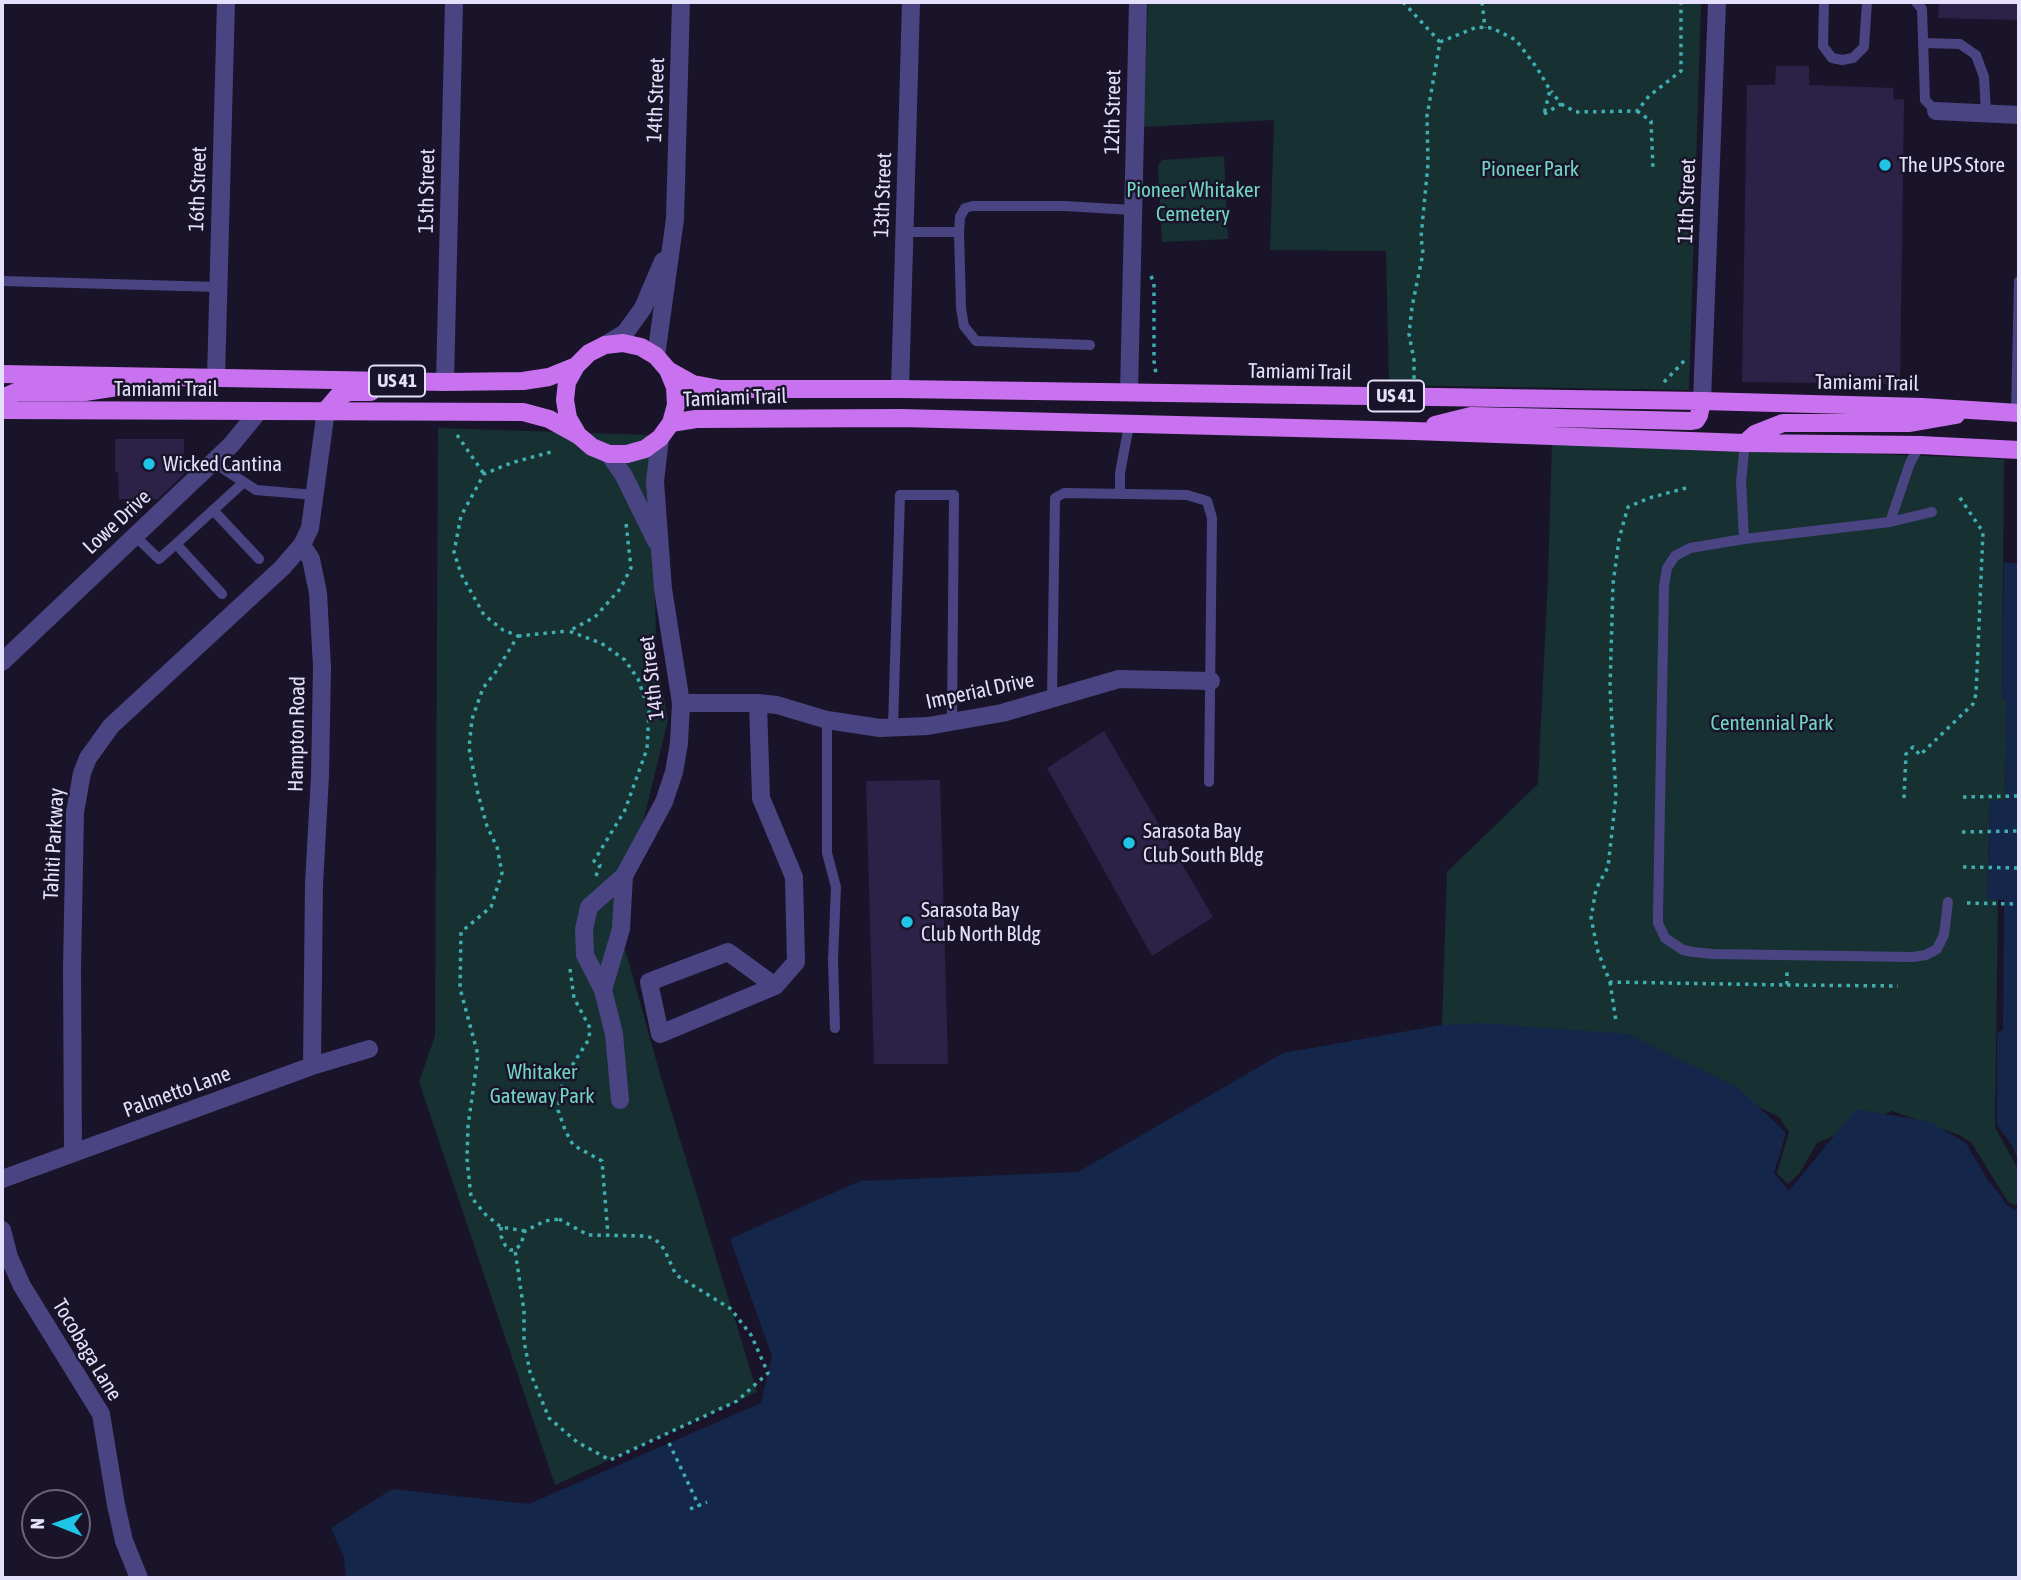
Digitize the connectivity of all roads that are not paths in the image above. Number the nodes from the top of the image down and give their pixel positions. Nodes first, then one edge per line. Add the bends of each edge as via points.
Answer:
1 (226, 2) edge
2 (454, 2) edge
3 (681, 2) edge
4 (911, 2) edge
5 (1138, 2) edge
6 (1717, 2) edge
7 (1824, 2) edge
8 (1867, 2) edge
9 (1916, 2) edge
10 (1923, 43) junction
11 (1936, 111) joint
12 (1986, 114) junction
13 (2019, 116) edge
14 (1133, 210) junction
15 (905, 232) junction
16 (959, 232) junction
17 (671, 242) junction
18 (2, 281) edge
19 (2019, 281) edge
20 (218, 287) junction
21 (605, 345) junction
22 (1090, 345) dead end
23 (662, 363) junction
24 (576, 366) junction
25 (2, 374) edge
26 (182, 378) junction
27 (216, 378) junction
28 (445, 382) junction
29 (901, 389) junction
30 (1129, 392) junction
31 (2, 398) edge
32 (1702, 401) junction
33 (2, 410) edge
34 (326, 410) junction
35 (1984, 410) junction
36 (259, 411) junction
37 (2018, 412) edge
38 (671, 423) junction
39 (1129, 425) junction
40 (1414, 431) junction
41 (578, 435) junction
42 (660, 438) junction
43 (1745, 443) junction
44 (1920, 445) junction
45 (2019, 450) edge
46 (609, 454) junction
47 (213, 462) junction
48 (244, 482) junction
49 (1120, 494) junction
50 (315, 495) junction
51 (213, 510) junction
52 (1932, 512) dead end
53 (1890, 522) junction
54 (135, 536) junction
55 (1744, 539) junction
56 (176, 544) junction
57 (302, 545) junction
58 (659, 547) junction
59 (259, 559) dead end
60 (222, 594) dead end
61 (2, 662) edge
62 (1211, 681) junction
63 (1052, 699) junction
64 (758, 702) junction
65 (681, 703) junction
66 (827, 720) junction
67 (953, 722) junction
68 (893, 727) junction
69 (1209, 782) dead end
70 (624, 876) junction
71 (1948, 902) dead end
72 (775, 986) junction
73 (603, 990) junction
74 (835, 1028) dead end
75 (369, 1049) dead end
76 (312, 1066) junction
77 (620, 1100) dead end
78 (73, 1153) junction
79 (2, 1179) edge
80 (2, 1230) edge
81 (139, 1578) edge

1 - 20 street, 16th Street
2 - 28 street, 15th Street
3 - 17 street, 14th Street
4 - 15 street, 13th Street
5 - 14 street, 12th Street
6 - 32 street, 11th Street
7 - 8 lane via 1823,46 1832,58 1842,60 1853,58 1864,47
9 - 10 lane via 1922,9
10 - 11 lane via 1925,100
10 - 12 lane via 1960,44 1976,55 1984,77
11 - 12 street
12 - 13 street
14 - 16 lane via 973,206 965,208 960,217
14 - 30 street, 12th Street
15 - 16 lane
15 - 29 street, 13th Street
16 - 22 lane via 961,309 964,326 976,341
17 - 21 street, 14th Street via 643,308 625,333
17 - 23 street, 14th Street
18 - 20 lane
19 - 37 lane
20 - 27 street, 16th Street
21 - 23 main road, Tamiami Trail / US 41 via 641,347
21 - 24 main road, Tamiami Trail / US 41
23 - 29 main road, Tamiami Trail / US 41 via 693,384 720,389
23 - 38 main road, Tamiami Trail via 675,387
24 - 28 main road, Tamiami Trail / US 41 via 523,381
24 - 41 main road via 567,382 565,400
25 - 26 main road, Tamiami Trail / US 41
26 - 27 main road, Tamiami Trail / US 41
26 - 31 main road via 85,392 16,392
27 - 28 main road, Tamiami Trail / US 41
28 - 34 main road via 426,394 350,392 338,396
29 - 30 main road, Tamiami Trail / US 41
30 - 32 main road, Tamiami Trail / US 41
32 - 35 main road, Tamiami Trail / US 41
32 - 40 main road via 1696,420 1690,421 1471,416
33 - 36 main road, Tamiami Trail / US 41
34 - 36 main road, Tamiami Trail / US 41
34 - 41 main road, Tamiami Trail / US 41 via 523,412 549,419
34 - 50 street
35 - 37 main road, Tamiami Trail / US 41
35 - 43 main road via 1910,423 1783,424 1755,434
36 - 47 street, Lowe Drive
38 - 39 main road, Tamiami Trail / US 41 via 901,418
38 - 42 main road, Tamiami Trail
39 - 40 main road, Tamiami Trail / US 41
39 - 49 lane
40 - 43 main road, Tamiami Trail / US 41
41 - 46 main road, Tamiami Trail / US 41
42 - 46 main road, Tamiami Trail via 645,449
42 - 58 street, 14th Street via 655,482
43 - 44 main road, Tamiami Trail / US 41
43 - 55 lane via 1741,482
44 - 45 main road, Tamiami Trail / US 41
44 - 53 lane
46 - 58 street, 14th Street
47 - 48 lane
47 - 54 street, Lowe Drive
48 - 50 lane via 256,490
48 - 51 lane
49 - 62 lane via 1188,495 1207,501 1212,518
49 - 63 lane via 1063,493 1055,498
50 - 57 street
51 - 56 lane
51 - 59 lane
52 - 53 lane
53 - 55 lane
54 - 56 lane via 159,559
54 - 61 street, Lowe Drive
55 - 71 lane via 1690,548 1675,556 1667,568 1658,923 1665,938 1683,950 1713,954 1926,956 1937,949 1944,935
56 - 60 lane
57 - 76 street, Hampton Road via 311,559 318,593 321,655
57 - 78 street, Tahiti Parkway via 111,726 82,773 74,825
58 - 65 street, 14th Street
62 - 63 street, Imperial Drive via 1119,679
62 - 69 lane
63 - 67 street, Imperial Drive
64 - 65 street, Imperial Drive
64 - 66 street, Imperial Drive
64 - 72 street via 761,798 794,877 796,962
65 - 70 street, 14th Street via 680,743 670,787
66 - 68 street, Imperial Drive
66 - 74 lane via 827,853 836,887
67 - 68 street, Imperial Drive
67 - 68 lane via 954,495 900,495
70 - 73 street, 14th Street via 621,929
70 - 73 street, 14th Street via 594,901 584,929 585,956
72 - 72 street via 660,1034 649,982 728,952
73 - 77 street, 14th Street via 617,1049
75 - 76 street, Palmetto Lane
76 - 78 street, Palmetto Lane
78 - 79 street, Palmetto Lane
80 - 81 street, Tocobaga Lane via 22,1286 101,1413 124,1541

